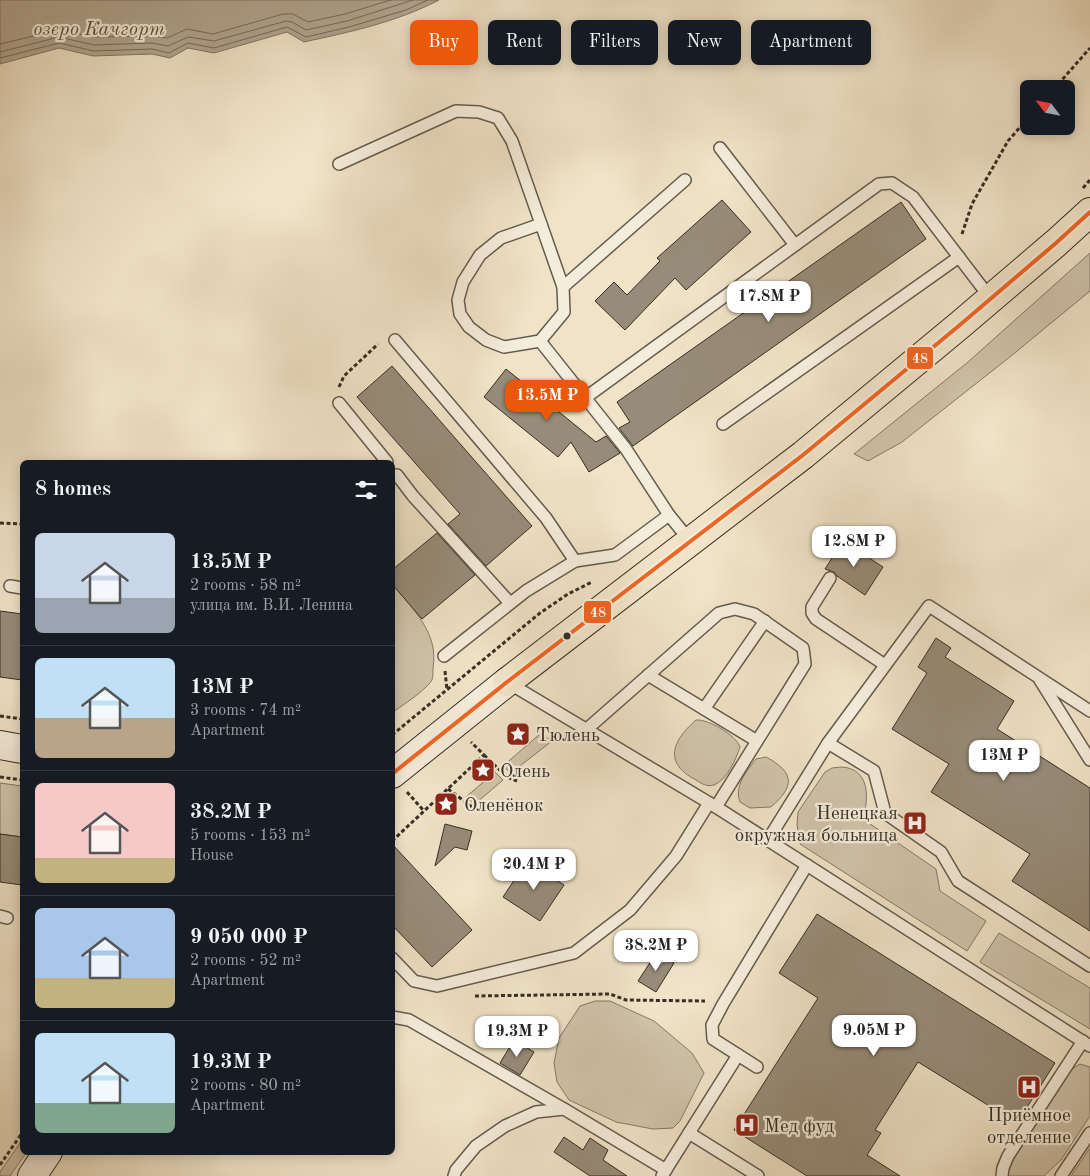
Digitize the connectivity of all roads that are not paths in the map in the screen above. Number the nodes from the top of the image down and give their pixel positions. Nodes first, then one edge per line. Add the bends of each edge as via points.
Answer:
1 (720, 148) dead end
2 (339, 164) dead end
3 (685, 180) dead end
4 (1090, 212) edge
5 (540, 224) junction
6 (795, 245) junction
7 (959, 256) junction
8 (563, 287) junction
9 (991, 299) junction
10 (395, 340) road end
11 (540, 341) junction
12 (585, 398) junction
13 (340, 403) road end
14 (723, 424) dead end
15 (385, 460) edge
16 (395, 474) edge
17 (669, 515) junction
18 (691, 541) junction
19 (575, 562) junction
20 (830, 578) dead end
21 (10, 586) dead end
22 (20, 588) edge
23 (510, 603) junction
24 (765, 621) junction
25 (444, 656) dead end
26 (885, 664) junction
27 (648, 675) junction
28 (1038, 676) junction
29 (508, 682) junction
30 (704, 709) junction
31 (1090, 711) edge
32 (587, 729) junction
33 (757, 741) junction
34 (828, 743) junction
35 (0, 746) edge
36 (20, 748) edge
37 (1090, 760) edge
38 (399, 771) edge
39 (713, 805) junction
40 (768, 840) junction
41 (807, 865) junction
42 (395, 961) edge
43 (1090, 966) edge
44 (395, 1018) edge
45 (1086, 1043) edge
46 (738, 1055) junction
47 (757, 1067) dead end
48 (564, 1109) junction
49 (689, 1133) junction
50 (1090, 1133) edge
51 (46, 1155) edge
52 (664, 1173) edge
53 (32, 1176) edge
54 (454, 1176) edge
55 (758, 1176) edge
56 (1002, 1176) edge
57 (1061, 1176) edge

1 - 6 lane
2 - 5 lane via 456,111 480,112 498,118 512,141
3 - 8 lane
4 - 9 main road
5 - 8 lane
5 - 11 lane via 501,238 480,255 463,282 458,300 460,314 469,328 486,340 504,347
6 - 7 lane via 879,184 892,183 913,197
6 - 12 lane
7 - 9 lane
7 - 14 lane
8 - 11 lane via 564,312
9 - 18 main road via 803,455
10 - 19 lane via 546,518
11 - 12 lane
12 - 17 lane via 626,449
13 - 15 lane
16 - 23 lane
17 - 18 lane
17 - 19 lane via 615,555
18 - 29 main road
19 - 23 lane
20 - 26 lane via 812,607 812,613 816,619
21 - 22 lane
23 - 25 lane
24 - 27 lane via 735,609 719,613
24 - 30 lane
24 - 33 lane via 803,648 805,664
26 - 28 lane via 929,606
26 - 34 lane
27 - 30 lane
27 - 32 lane
28 - 31 lane
28 - 37 lane
29 - 32 lane
29 - 38 main road via 467,704
30 - 33 lane
32 - 39 lane
33 - 39 lane
34 - 40 lane
34 - 43 lane via 874,771 885,813 941,852 958,881
35 - 36 main road
39 - 40 lane
39 - 42 lane via 676,856 630,910 574,953 438,986 414,981
40 - 41 lane
41 - 45 lane
41 - 46 lane via 712,1025 713,1039
44 - 48 lane via 409,1020
45 - 56 lane via 1008,1156
46 - 47 lane
46 - 49 lane
48 - 52 lane
48 - 54 lane via 536,1112 505,1126 476,1146
49 - 52 lane
49 - 55 lane
50 - 57 lane
51 - 53 main road

